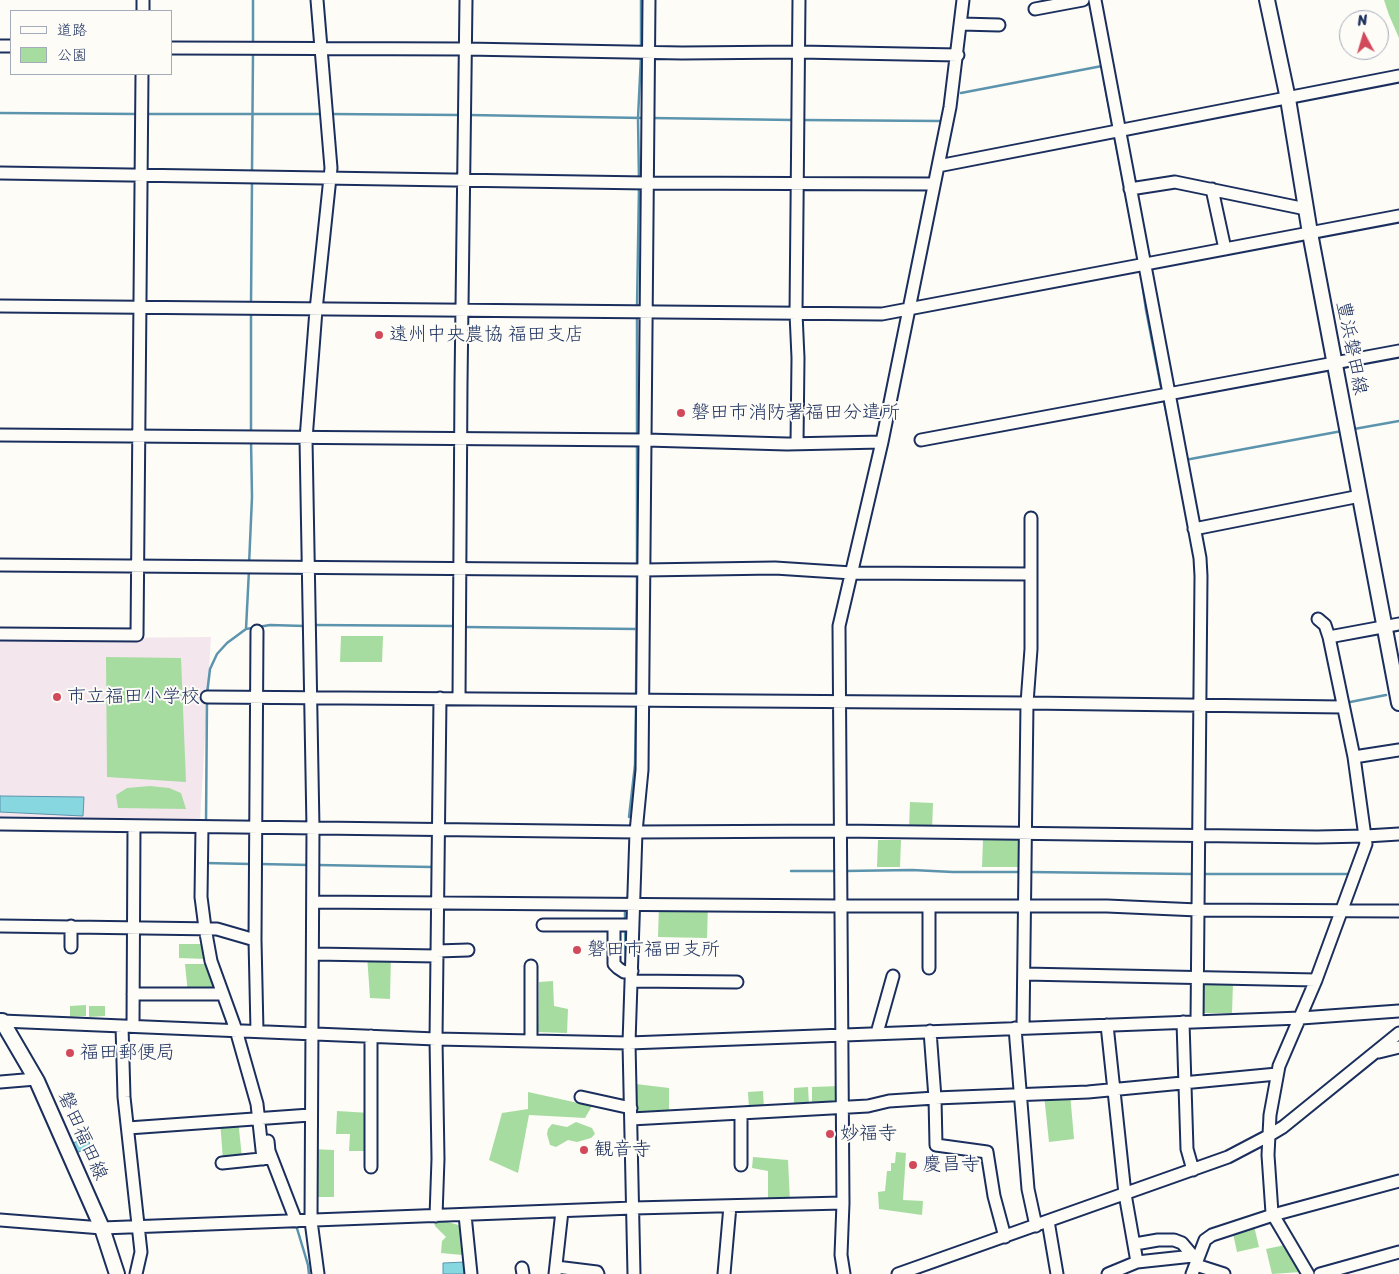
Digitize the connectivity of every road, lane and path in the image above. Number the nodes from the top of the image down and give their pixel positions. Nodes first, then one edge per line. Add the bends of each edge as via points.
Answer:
1 (317, 0) edge
2 (466, 0) edge
3 (649, 0) edge
4 (799, 0) edge
5 (963, 0) edge
6 (1083, 0) edge
7 (1096, 0) edge
8 (1267, 0) edge
9 (1035, 9) dead end
10 (961, 24) junction
11 (999, 25) dead end
12 (172, 48) edge
13 (322, 49) junction
14 (466, 49) junction
15 (649, 52) junction
16 (799, 52) junction
17 (958, 55) junction
18 (142, 75) edge
19 (1399, 76) edge
20 (1288, 99) junction
21 (1120, 131) junction
22 (938, 166) junction
23 (0, 173) edge
24 (140, 174) junction
25 (330, 178) junction
26 (464, 180) junction
27 (648, 183) junction
28 (798, 184) junction
29 (934, 184) junction
30 (1130, 189) junction
31 (1212, 189) junction
32 (1306, 209) junction
33 (1399, 216) edge
34 (1310, 233) junction
35 (1225, 249) junction
36 (1144, 264) junction
37 (0, 306) edge
38 (140, 308) junction
39 (909, 309) junction
40 (316, 310) junction
41 (463, 310) junction
42 (646, 312) junction
43 (796, 313) junction
44 (1399, 351) edge
45 (1335, 364) junction
46 (1169, 394) junction
47 (0, 435) edge
48 (139, 437) junction
49 (306, 439) junction
50 (461, 440) junction
51 (646, 440) junction
52 (921, 440) dead end
53 (882, 442) junction
54 (797, 443) junction
55 (1360, 496) junction
56 (1031, 518) dead end
57 (1194, 529) junction
58 (0, 565) edge
59 (138, 566) junction
60 (308, 568) junction
61 (460, 569) junction
62 (644, 570) junction
63 (852, 572) junction
64 (1030, 574) junction
65 (1318, 619) dead end
66 (1399, 624) edge
67 (1385, 627) junction
68 (258, 631) dead end
69 (0, 634) edge
70 (1329, 637) junction
71 (258, 697) junction
72 (311, 697) junction
73 (207, 698) dead end
74 (440, 698) junction
75 (459, 699) junction
76 (643, 700) junction
77 (840, 702) junction
78 (1027, 703) junction
79 (1399, 703) edge
80 (1200, 705) junction
81 (1343, 707) junction
82 (1399, 750) edge
83 (1354, 757) junction
84 (0, 824) edge
85 (134, 827) junction
86 (202, 827) junction
87 (257, 827) junction
88 (312, 828) junction
89 (438, 828) junction
90 (840, 831) junction
91 (636, 832) junction
92 (1025, 834) junction
93 (1399, 834) edge
94 (1199, 835) junction
95 (1366, 836) junction
96 (313, 902) junction
97 (438, 903) junction
98 (634, 904) junction
99 (840, 906) junction
100 (929, 906) junction
101 (1024, 906) junction
102 (1198, 910) junction
103 (1341, 910) junction
104 (1399, 911) edge
105 (543, 925) dead end
106 (623, 925) junction
107 (0, 926) edge
108 (71, 926) junction
109 (134, 927) junction
110 (205, 928) junction
111 (255, 940) junction
112 (71, 947) dead end
113 (468, 950) dead end
114 (437, 953) junction
115 (312, 954) junction
116 (531, 966) dead end
117 (930, 968) dead end
118 (1024, 974) junction
119 (629, 975) junction
120 (893, 976) dead end
121 (1198, 978) junction
122 (1316, 980) junction
123 (737, 982) dead end
124 (134, 994) junction
125 (223, 994) junction
126 (1399, 1011) edge
127 (1301, 1018) junction
128 (1, 1021) edge
129 (1183, 1022) junction
130 (1197, 1022) junction
131 (1107, 1025) junction
132 (128, 1026) junction
133 (1019, 1028) junction
134 (236, 1030) junction
135 (257, 1031) junction
136 (930, 1031) junction
137 (877, 1033) junction
138 (1399, 1033) edge
139 (312, 1034) junction
140 (842, 1035) junction
141 (371, 1036) junction
142 (436, 1039) junction
143 (531, 1041) junction
144 (630, 1043) junction
145 (1399, 1047) edge
146 (1375, 1053) junction
147 (1277, 1074) junction
148 (36, 1079) junction
149 (0, 1082) edge
150 (1184, 1083) junction
151 (1114, 1090) junction
152 (1020, 1096) junction
153 (581, 1097) dead end
154 (935, 1098) junction
155 (842, 1107) junction
156 (628, 1111) junction
157 (741, 1112) junction
158 (310, 1114) junction
159 (263, 1117) junction
160 (128, 1128) junction
161 (1268, 1136) junction
162 (268, 1158) junction
163 (222, 1163) dead end
164 (741, 1165) dead end
165 (371, 1167) dead end
166 (1193, 1170) junction
167 (1399, 1181) edge
168 (1125, 1194) junction
169 (843, 1203) junction
170 (730, 1206) junction
171 (632, 1208) junction
172 (562, 1211) junction
173 (465, 1215) junction
174 (1273, 1215) junction
175 (436, 1216) junction
176 (0, 1220) edge
177 (311, 1221) junction
178 (1048, 1221) junction
179 (296, 1222) junction
180 (1036, 1226) junction
181 (140, 1227) junction
182 (102, 1228) junction
183 (1005, 1237) junction
184 (1135, 1244) junction
185 (1399, 1252) edge
186 (1137, 1262) junction
187 (1194, 1264) edge
188 (929, 1269) edge
189 (555, 1270) edge
190 (118, 1272) edge
191 (136, 1274) edge
192 (318, 1274) edge
193 (471, 1274) edge
194 (598, 1274) edge
195 (634, 1274) edge
196 (724, 1274) edge
197 (844, 1274) edge
198 (898, 1274) edge
199 (1057, 1274) edge
200 (1108, 1274) edge
201 (1224, 1274) edge
202 (1302, 1274) edge
203 (1307, 1274) edge
204 (1320, 1274) edge

1 - 13 street
2 - 14 street
3 - 15 street
4 - 16 street
5 - 10 street
6 - 9 street
7 - 21 street
8 - 20 main road, 豊浜磐田線
10 - 11 street
10 - 17 street
12 - 13 street
13 - 14 street
13 - 25 street
14 - 15 street
14 - 26 street
15 - 16 street
15 - 27 street
16 - 17 street
16 - 28 street
17 - 22 street
18 - 24 street
19 - 20 street
20 - 21 street
20 - 32 main road, 豊浜磐田線
21 - 22 street
21 - 30 street
22 - 29 street
23 - 24 street
24 - 25 street
24 - 38 street
25 - 26 street
25 - 40 street
26 - 27 street
26 - 41 street
27 - 28 street
27 - 42 street
28 - 29 street
28 - 43 street
29 - 39 street
30 - 31 street via 1175,182
30 - 36 street
31 - 32 street
31 - 35 street
32 - 34 main road, 豊浜磐田線
33 - 34 street
34 - 35 street
34 - 45 main road, 豊浜磐田線
35 - 36 street
36 - 39 street
36 - 46 street
37 - 38 street
38 - 40 street
38 - 48 street
39 - 43 street via 865,315
39 - 53 street
40 - 41 street
40 - 49 street
41 - 42 street
41 - 50 street
42 - 43 street
42 - 51 street
43 - 54 street
44 - 45 street
45 - 46 street
45 - 55 main road, 豊浜磐田線
46 - 52 street
46 - 57 street
47 - 48 street
48 - 49 street
48 - 59 street
49 - 50 street
49 - 60 street
50 - 51 street
50 - 61 street
51 - 54 street
51 - 62 street
53 - 54 street
53 - 63 street
55 - 57 street
55 - 67 main road, 豊浜磐田線
56 - 64 street
57 - 80 street via 1201,576
58 - 59 street
59 - 60 street
59 - 69 street via 137,635
60 - 61 street
60 - 72 street
61 - 62 street
61 - 75 street
62 - 63 street via 775,568
62 - 76 street
63 - 64 street
63 - 77 street via 840,626
64 - 78 street via 1031,649
65 - 70 street via 1325,625
66 - 67 street
67 - 70 street
67 - 79 main road, 豊浜磐田線
68 - 71 street
70 - 81 street
71 - 72 street
71 - 73 street
71 - 87 street
72 - 74 street
72 - 88 street
74 - 75 street
74 - 89 street
75 - 76 street
76 - 77 street
76 - 91 street via 642,770
77 - 78 street
77 - 90 street
78 - 80 street
78 - 92 street
80 - 81 street
80 - 94 street
81 - 83 street
82 - 83 street
83 - 95 street
84 - 85 street
85 - 86 street
85 - 109 street
86 - 87 street
86 - 110 street via 201,897
87 - 88 street
87 - 111 street
88 - 89 street
88 - 96 street
89 - 91 street
89 - 97 street
90 - 91 street
90 - 92 street
90 - 99 street
91 - 98 street
92 - 94 street
92 - 101 street
93 - 95 street
94 - 95 street
94 - 102 street
95 - 103 street via 1366,844
96 - 97 street
96 - 115 street
97 - 98 street
97 - 114 street
98 - 99 street
98 - 106 street
99 - 100 street
99 - 140 street
100 - 101 street
100 - 117 street
101 - 102 street
101 - 118 street
102 - 103 street
102 - 121 street
103 - 104 street
103 - 122 street
105 - 106 street
106 - 119 street
106 - 119 street via 614,964
107 - 108 street
108 - 109 street
108 - 112 street
109 - 110 street
109 - 124 street
110 - 111 street
110 - 125 street
111 - 135 street
113 - 114 street
114 - 115 street
114 - 142 street
115 - 139 street
116 - 143 street
118 - 121 street
118 - 133 street
119 - 123 street
119 - 144 street
120 - 137 street
121 - 122 street
121 - 130 street
122 - 127 street
124 - 125 street
124 - 132 street
125 - 134 street
126 - 127 street
127 - 130 street
127 - 147 street
128 - 132 street
128 - 148 main road, 磐田福田線
129 - 130 street
129 - 131 street
129 - 150 street
131 - 133 street
131 - 151 street
132 - 134 street
132 - 160 street via 124,1097
133 - 136 street
133 - 152 street
134 - 135 street
134 - 159 street
135 - 139 street
136 - 137 street
136 - 154 street
137 - 140 street
138 - 146 street
139 - 141 street
139 - 158 street
140 - 144 street
140 - 155 street
141 - 142 street
141 - 165 street
142 - 143 street
142 - 175 street
143 - 144 street
144 - 156 street
145 - 146 street
146 - 161 street
147 - 150 street
147 - 161 street
148 - 149 street
148 - 182 main road, 磐田福田線
150 - 151 street
150 - 166 street via 1187,1149
151 - 152 street
151 - 168 street
152 - 154 street
152 - 180 street via 1028,1189
153 - 156 street
154 - 155 street
154 - 183 street via 936,1145 986,1152
155 - 157 street
155 - 169 street
156 - 157 street
156 - 171 street
157 - 164 street
158 - 159 street
158 - 177 street
159 - 160 street
159 - 162 street
160 - 181 street
161 - 166 street via 1228,1157
161 - 174 street
162 - 163 street
162 - 179 street
166 - 168 street
167 - 174 street
168 - 178 street
168 - 184 street
169 - 170 street
169 - 197 street via 841,1255
170 - 171 street
170 - 196 street
171 - 172 street
171 - 195 street
172 - 173 street
172 - 189 street
173 - 175 street
173 - 193 street
174 - 187 street via 1212,1235 1205,1240
174 - 203 street
175 - 177 street
176 - 182 street
177 - 179 street
177 - 192 street
178 - 180 street
178 - 199 street
179 - 181 street
180 - 183 street
181 - 182 street
181 - 191 street via 141,1252
182 - 190 main road, 磐田福田線
183 - 188 street
184 - 186 street
184 - 187 street via 1174,1240 1182,1244
185 - 204 street
186 - 187 street
186 - 200 street
187 - 201 street
188 - 198 street
189 - 194 street
202 - 203 street

